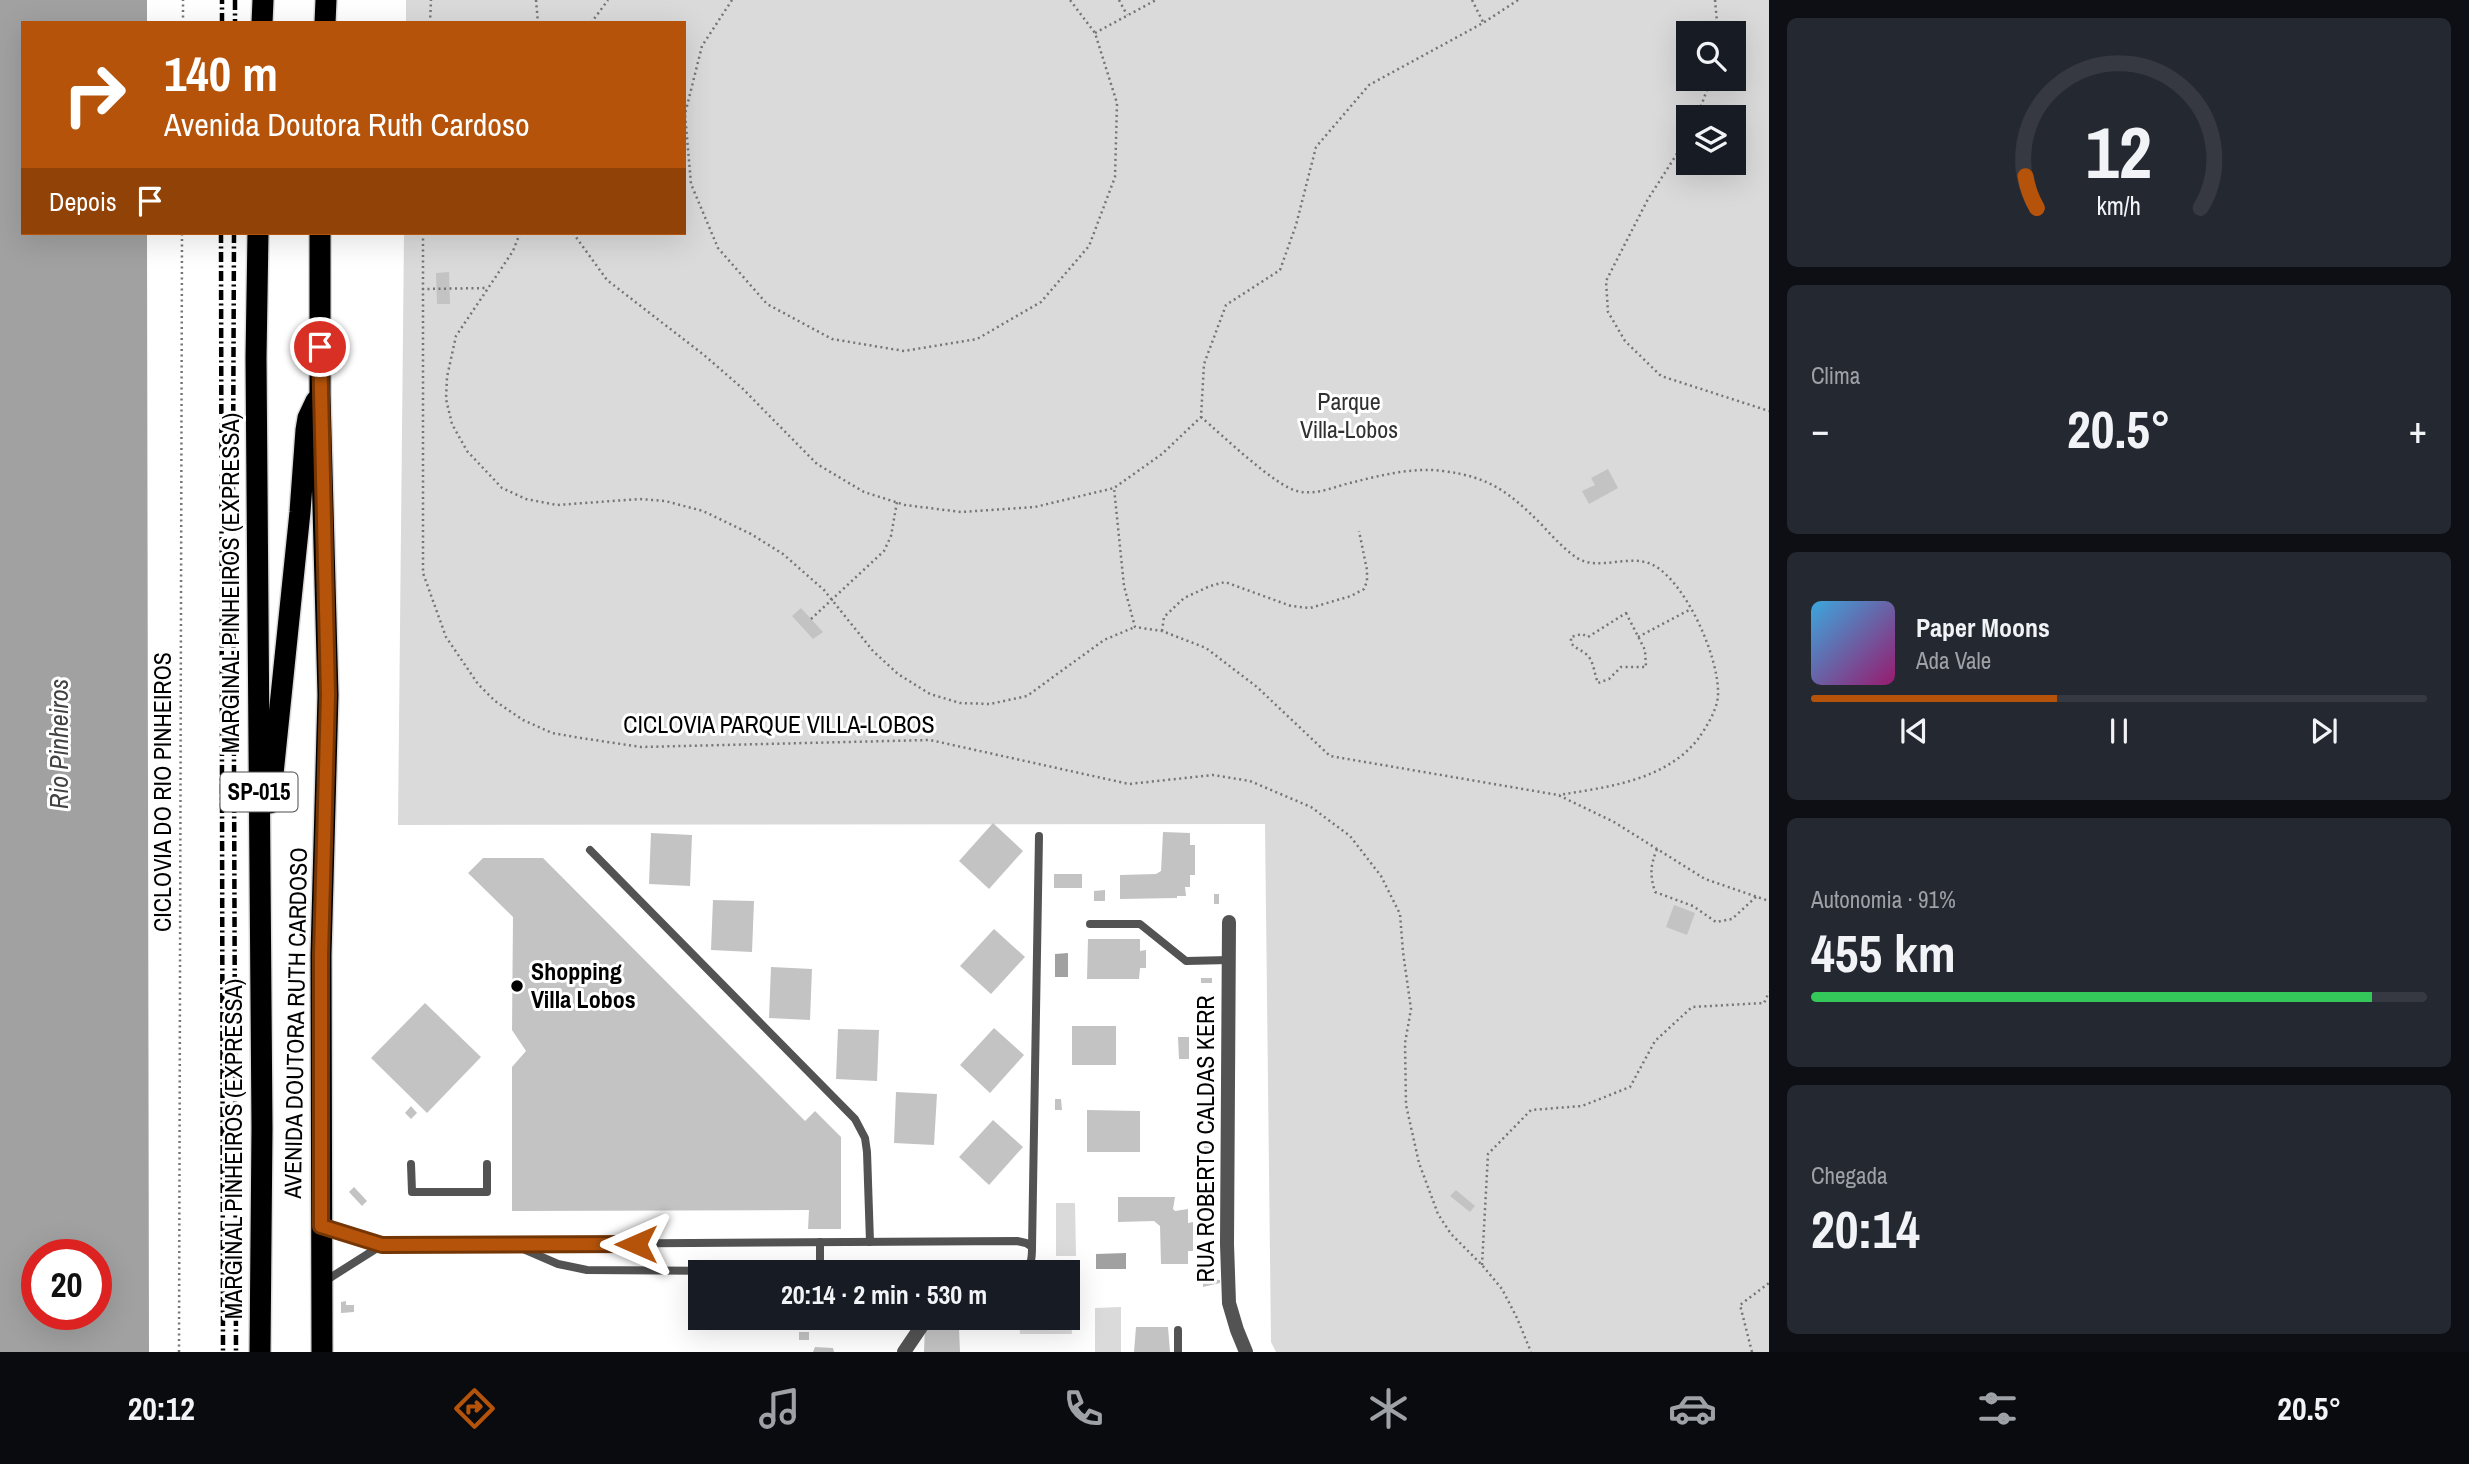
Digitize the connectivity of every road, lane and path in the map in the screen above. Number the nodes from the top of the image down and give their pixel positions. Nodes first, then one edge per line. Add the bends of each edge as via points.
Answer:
1 (183, 0) edge
2 (263, 0) edge
3 (326, 0) edge
4 (430, 0) edge
5 (536, 0) edge
6 (608, 0) edge
7 (732, 0) edge
8 (1070, 0) edge
9 (1119, 0) edge
10 (1156, 0) edge
11 (1472, 0) edge
12 (1518, 0) edge
13 (1715, 0) edge
14 (1127, 15) junction
15 (183, 21) edge
16 (262, 21) edge
17 (325, 21) edge
18 (430, 21) edge
19 (538, 21) edge
20 (592, 21) edge
21 (1717, 21) edge
22 (1483, 23) junction
23 (1095, 33) junction
24 (686, 110) edge
25 (686, 126) edge
26 (1676, 155) edge
27 (182, 235) edge
28 (258, 235) edge
29 (320, 235) edge
30 (423, 235) edge
31 (519, 235) edge
32 (574, 235) edge
33 (488, 288) junction
34 (422, 289) junction
35 (320, 395) junction
36 (1769, 411) edge
37 (1201, 417) junction
38 (1114, 488) junction
39 (897, 502) junction
40 (1359, 531) dead end
41 (833, 600) junction
42 (1691, 609) junction
43 (811, 619) dead end
44 (1135, 627) junction
45 (1162, 631) junction
46 (1638, 638) junction
47 (1558, 796) junction
48 (1039, 836) dead end
49 (1657, 849) junction
50 (590, 850) dead end
51 (259, 881) junction
52 (1757, 896) junction
53 (1769, 901) edge
54 (1229, 922) dead end
55 (1090, 924) dead end
56 (1229, 960) junction
57 (1769, 992) edge
58 (411, 1164) dead end
59 (487, 1164) dead end
60 (321, 1226) junction
61 (820, 1242) junction
62 (870, 1242) junction
63 (510, 1244) junction
64 (382, 1245) junction
65 (1032, 1247) junction
66 (820, 1260) edge
67 (1032, 1260) edge
68 (1482, 1265) junction
69 (688, 1271) edge
70 (322, 1283) junction
71 (1769, 1283) edge
72 (920, 1330) edge
73 (1178, 1330) dead end
74 (179, 1352) edge
75 (260, 1352) edge
76 (322, 1352) edge
77 (904, 1352) edge
78 (1178, 1352) edge
79 (1246, 1352) edge
80 (1531, 1352) edge
81 (1752, 1352) edge

1 - 15 path
2 - 16 highway
3 - 17 highway
4 - 18 path
5 - 19 path
6 - 20 path
7 - 24 path via 702,46
8 - 23 path
9 - 14 path
10 - 14 path
11 - 22 path
12 - 22 path
13 - 21 path
14 - 23 path
22 - 37 path via 1369,85 1316,147 1280,270 1226,305 1204,365
23 - 25 path via 1117,103 1117,128 1115,177 1089,246 1041,302 977,338 904,351 832,339 767,304 718,248 691,184
26 - 36 path via 1606,281 1608,312 1625,341 1661,376
27 - 74 path, CICLOVIA DO RIO PINHEIROS
28 - 51 highway, MARGINAL PINHEIROS (EXPRESSA) / SP-015
29 - 35 highway, AVENIDA DOUTORA RUTH CARDOSO
30 - 34 path, CICLOVIA PARQUE VILLA-LOBOS
31 - 33 path
32 - 39 path via 607,280 742,388 817,464 864,492
33 - 34 path
33 - 41 path via 456,336 446,399 452,424 467,451 502,488 557,505 640,499 703,511 783,554
34 - 68 path, CICLOVIA PARQUE VILLA-LOBOS via 423,573 446,637 495,701 552,733 641,747 930,740 1129,784 1213,775 1250,781 1311,807 1350,836 1381,876 1400,915 1411,1009 1405,1043 1406,1105 1419,1163 1438,1214
35 - 51 highway via 306,430 276,757
35 - 60 highway, AVENIDA DOUTORA RUTH CARDOSO via 328,695
37 - 38 path via 1162,454
37 - 42 path via 1279,483 1296,491 1317,492 1429,470 1497,485 1568,552 1581,560 1634,560 1654,566
38 - 39 path via 1035,507 961,512
38 - 44 path via 1124,586
39 - 41 path via 884,551
40 - 45 path via 1367,581 1364,589 1351,596 1310,608 1291,606 1225,582 1185,598 1164,617
41 - 43 path
41 - 44 path via 873,651 898,674 930,694 960,703 990,704 1027,696 1104,640
42 - 46 path
42 - 47 path via 1714,667 1718,697 1700,736 1689,750 1649,775
44 - 45 path
45 - 47 path via 1206,648 1257,687 1330,756
46 - 46 path via 1645,650 1646,667 1621,667 1598,683 1586,654 1571,643 1571,637 1588,637 1626,613
47 - 49 path via 1614,822
48 - 65 lane
49 - 52 path via 1705,879
49 - 52 path via 1650,876 1655,892 1693,905 1716,922 1732,919
50 - 62 lane via 855,1119 867,1152
51 - 75 highway, MARGINAL PINHEIROS (EXPRESSA) / SP-015
52 - 53 path
54 - 56 street, RUA ROBERTO CALDAS KERR
55 - 56 lane via 1140,924 1186,961
56 - 79 street, RUA ROBERTO CALDAS KERR via 1229,1303
57 - 68 path via 1764,1003 1692,1007 1655,1041 1630,1087 1581,1106 1531,1110 1488,1154
58 - 59 lane via 412,1192 487,1192
60 - 64 lane
60 - 70 highway, AVENIDA DOUTORA RUTH CARDOSO
61 - 62 lane
61 - 63 lane
61 - 66 lane
62 - 65 lane via 1017,1241
63 - 64 lane
63 - 69 lane via 558,1264 587,1270
64 - 70 lane
65 - 67 lane
68 - 80 path, CICLOVIA PARQUE VILLA-LOBOS via 1502,1289
70 - 76 highway, AVENIDA DOUTORA RUTH CARDOSO
71 - 81 path via 1740,1305
72 - 77 street
73 - 78 lane

